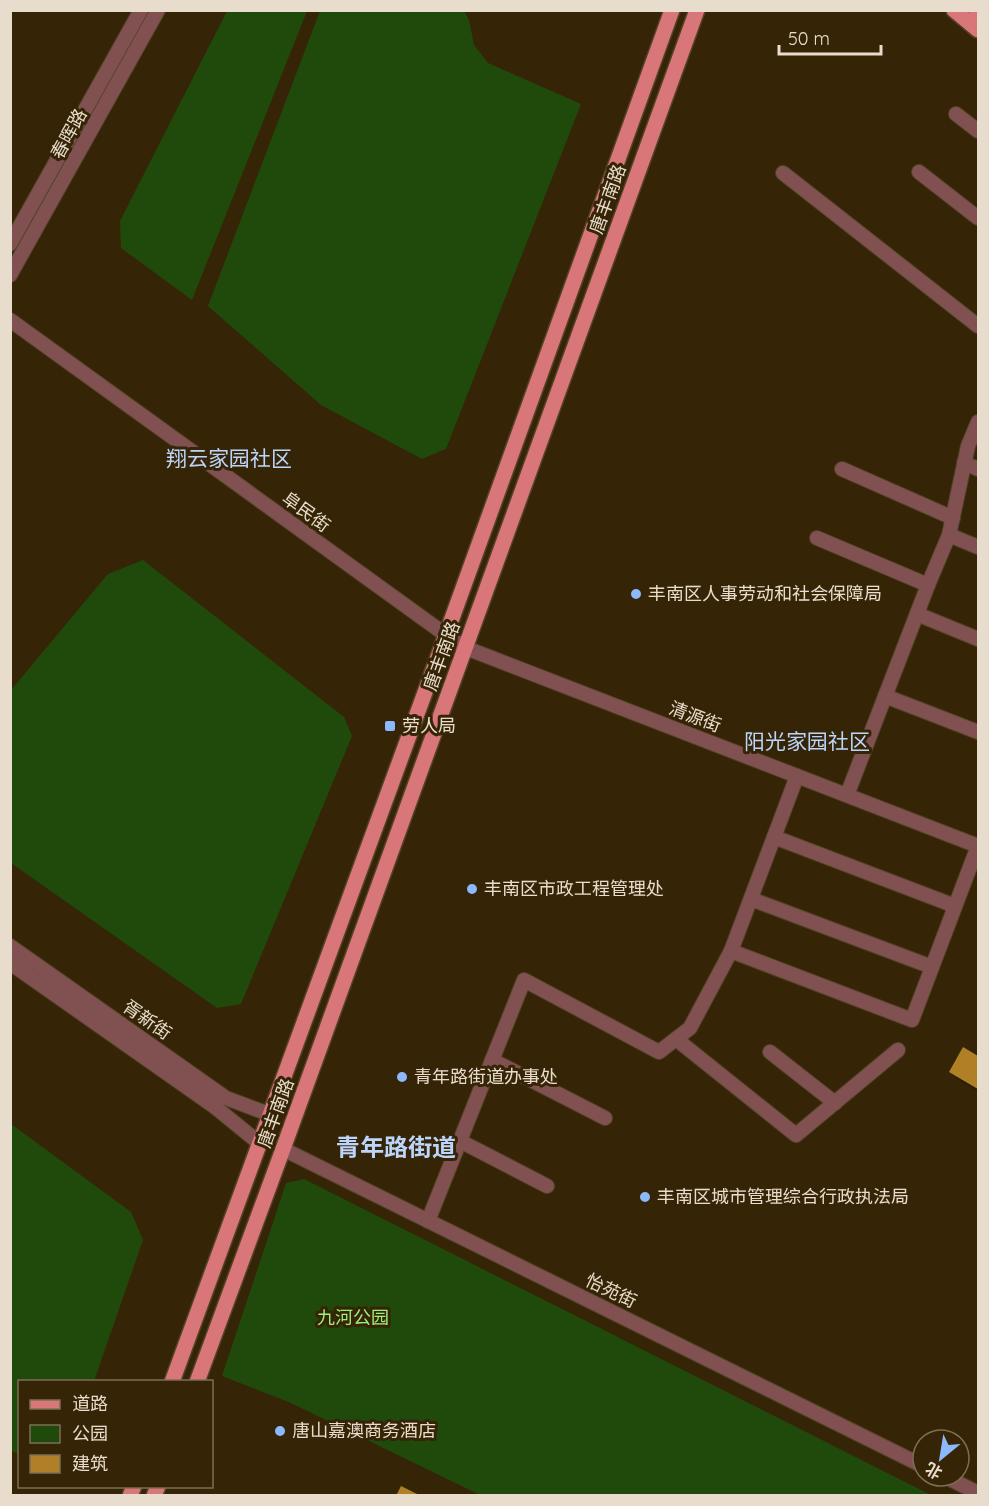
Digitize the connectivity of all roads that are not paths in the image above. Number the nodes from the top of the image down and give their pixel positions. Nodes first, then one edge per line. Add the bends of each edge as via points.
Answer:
1 (141, 10) edge
2 (158, 10) edge
3 (672, 10) edge
4 (697, 10) edge
5 (954, 10) edge
6 (978, 30) edge
7 (956, 114) dead end
8 (978, 131) edge
9 (920, 172) dead end
10 (783, 173) dead end
11 (978, 218) edge
12 (10, 244) edge
13 (10, 276) edge
14 (10, 320) edge
15 (978, 326) edge
16 (978, 422) edge
17 (964, 463) junction
18 (842, 469) dead end
19 (978, 469) edge
20 (953, 518) junction
21 (949, 535) junction
22 (817, 538) dead end
23 (978, 547) edge
24 (928, 585) junction
25 (917, 614) junction
26 (446, 635) junction
27 (978, 639) edge
28 (465, 648) junction
29 (885, 696) junction
30 (978, 732) edge
31 (797, 776) junction
32 (847, 795) junction
33 (774, 837) junction
34 (978, 846) edge
35 (751, 898) junction
36 (955, 906) junction
37 (10, 946) edge
38 (731, 951) junction
39 (10, 963) edge
40 (932, 967) junction
41 (676, 1039) junction
42 (898, 1050) dead end
43 (770, 1052) dead end
44 (492, 1060) junction
45 (835, 1103) junction
46 (269, 1114) junction
47 (605, 1118) dead end
48 (460, 1141) junction
49 (258, 1142) junction
50 (283, 1149) junction
51 (547, 1186) dead end
52 (428, 1221) junction
53 (173, 1380) edge
54 (198, 1380) edge
55 (911, 1460) edge

1 - 12 street, 春晖路
2 - 13 street, 春晖路
3 - 26 main road, 唐丰南路
4 - 28 main road, 唐丰南路
5 - 6 main road
7 - 8 street
9 - 11 street
10 - 15 street
14 - 26 street, 阜民街
16 - 17 street
17 - 19 street
17 - 20 street
18 - 20 street
20 - 21 street
21 - 23 street
21 - 24 street
22 - 24 street
24 - 25 street
25 - 27 street
25 - 29 street
26 - 28 street, 阜民街
26 - 46 main road, 唐丰南路
28 - 31 street, 清源街
28 - 50 main road, 唐丰南路
29 - 30 street
29 - 32 street
31 - 32 street, 清源街
31 - 33 street
32 - 34 street, 清源街
33 - 35 street
33 - 36 street
34 - 36 street
35 - 38 street
35 - 40 street
36 - 40 street
37 - 46 street, 胥新街 via 226,1098
38 - 40 street via 912,1020
38 - 41 street via 690,1028
39 - 49 street, 胥新街 via 215,1107
41 - 44 street via 659,1052 524,980
41 - 45 street via 796,1135
42 - 45 street
43 - 45 street
44 - 47 street
44 - 48 street
46 - 49 main road, 唐丰南路
48 - 51 street
48 - 52 street
49 - 53 main road, 唐丰南路
50 - 52 street, 怡苑街
50 - 54 main road, 唐丰南路
52 - 55 street, 怡苑街

